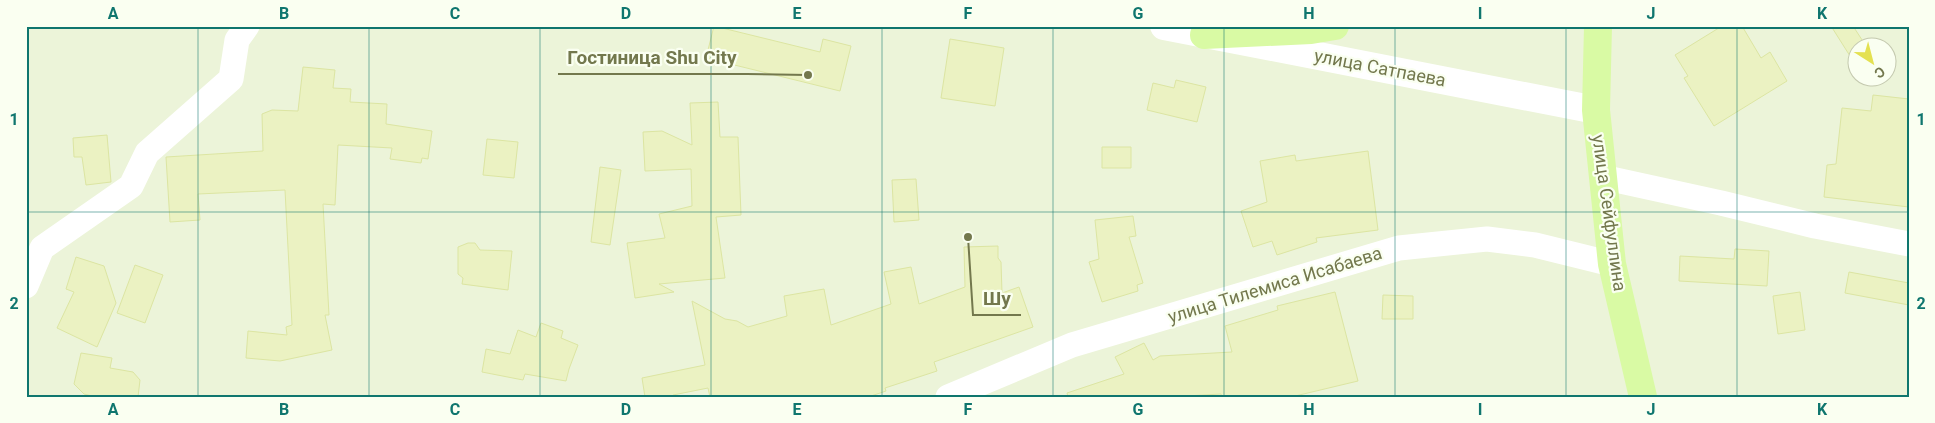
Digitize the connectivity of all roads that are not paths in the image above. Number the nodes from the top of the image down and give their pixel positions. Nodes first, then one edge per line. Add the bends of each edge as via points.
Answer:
1 (247, 26) edge
2 (1164, 26) edge
3 (1335, 26) edge
4 (1598, 26) edge
5 (1204, 35) junction
6 (1596, 110) junction
7 (1602, 177) junction
8 (1909, 244) edge
9 (1612, 264) junction
10 (26, 286) edge
11 (948, 397) edge
12 (1643, 397) edge

1 - 10 street via 237,40 231,79 147,153 131,186 42,248
2 - 5 street, улица Сатпаева
3 - 5 main road
4 - 6 main road, улица Сейфуллина
5 - 6 street, улица Сатпаева
6 - 7 main road, улица Сейфуллина
7 - 8 street
7 - 9 main road, улица Сейфуллина
9 - 11 street, улица Тилемиса Исабаева via 1535,245 1488,239 1399,248 1072,345
9 - 12 main road, улица Сейфуллина

